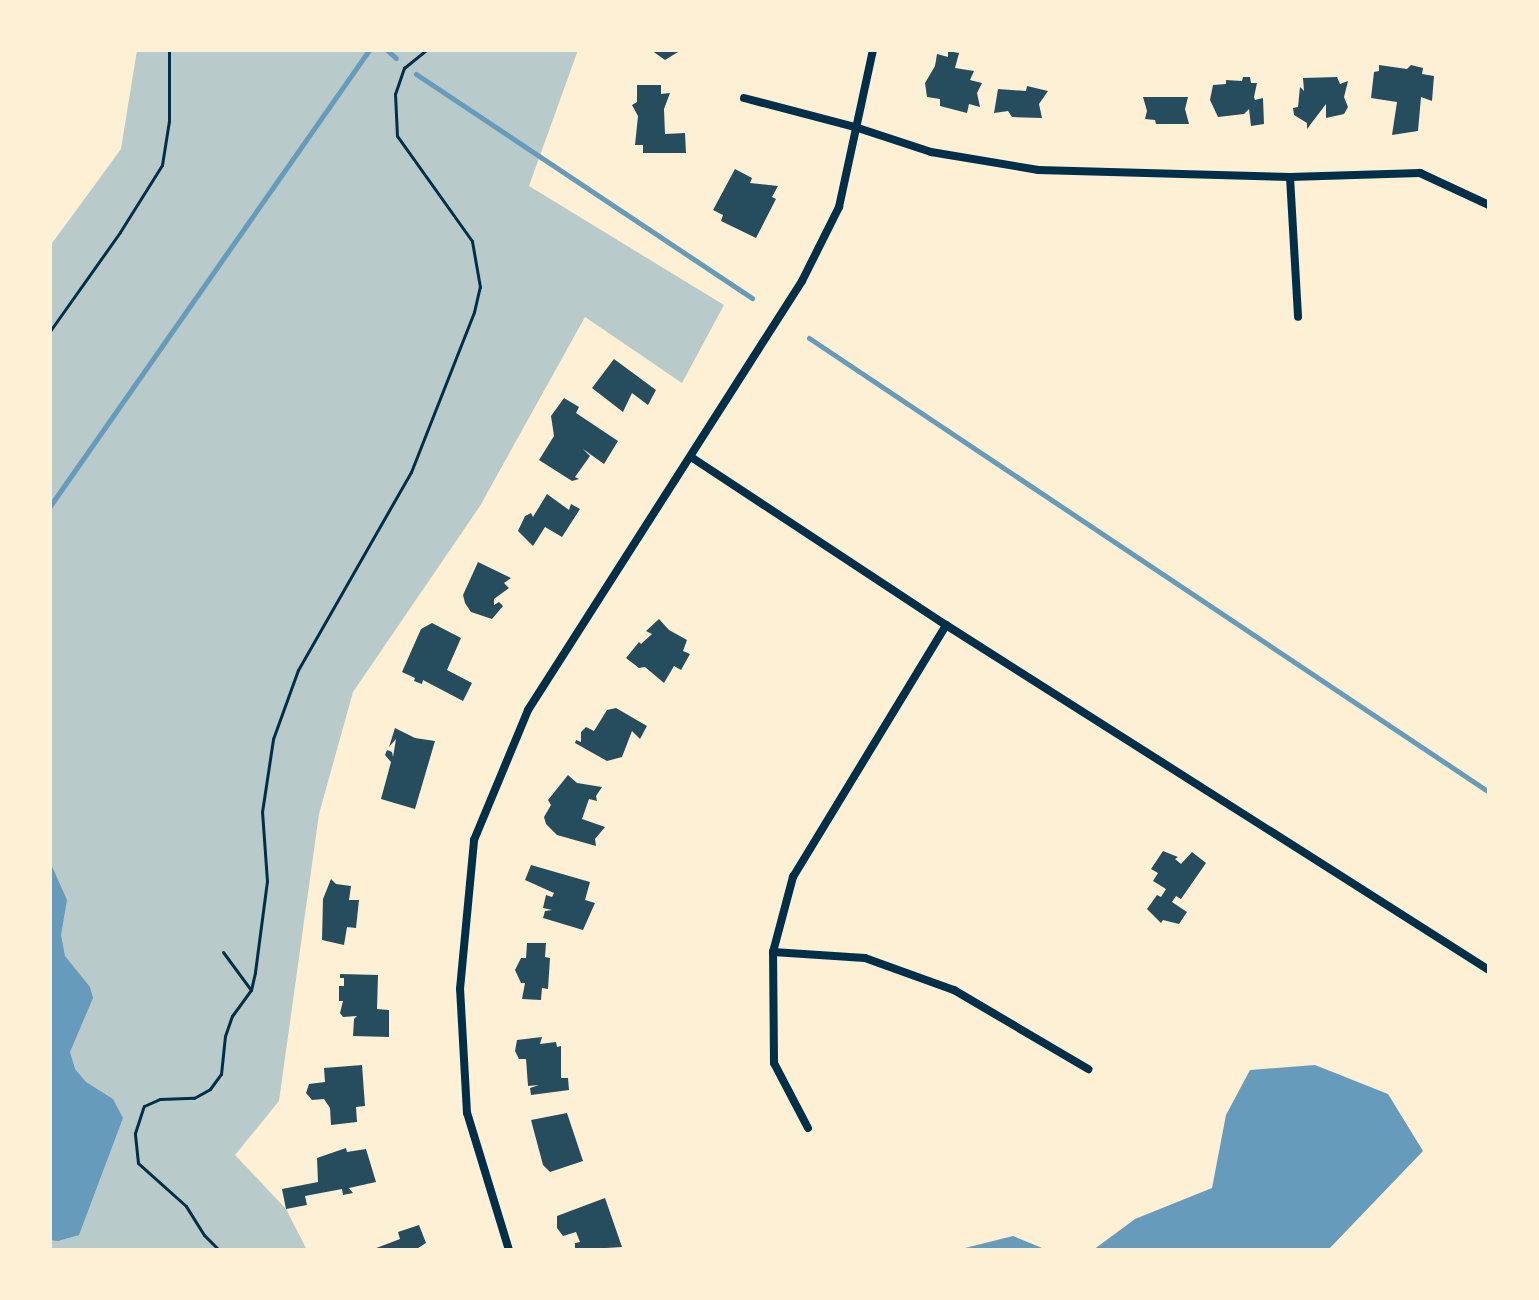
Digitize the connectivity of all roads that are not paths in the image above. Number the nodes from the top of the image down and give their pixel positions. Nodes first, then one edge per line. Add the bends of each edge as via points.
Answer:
1 (873, 50) edge
2 (744, 98) dead end
3 (858, 128) junction
4 (1290, 177) junction
5 (1489, 205) edge
6 (1298, 317) dead end
7 (691, 457) junction
8 (946, 625) junction
9 (773, 952) junction
10 (1489, 970) edge
11 (1088, 1069) dead end
12 (808, 1128) dead end
13 (509, 1250) edge

1 - 3 street
2 - 3 street
3 - 4 street via 931,152 1038,170
3 - 7 street via 839,207 802,281
4 - 5 street via 1420,173
4 - 6 street
7 - 8 street
7 - 13 street via 528,710 474,840 460,989 467,1113
8 - 9 street via 793,877
8 - 10 street
9 - 11 street via 865,958 954,990
9 - 12 street via 774,1063

